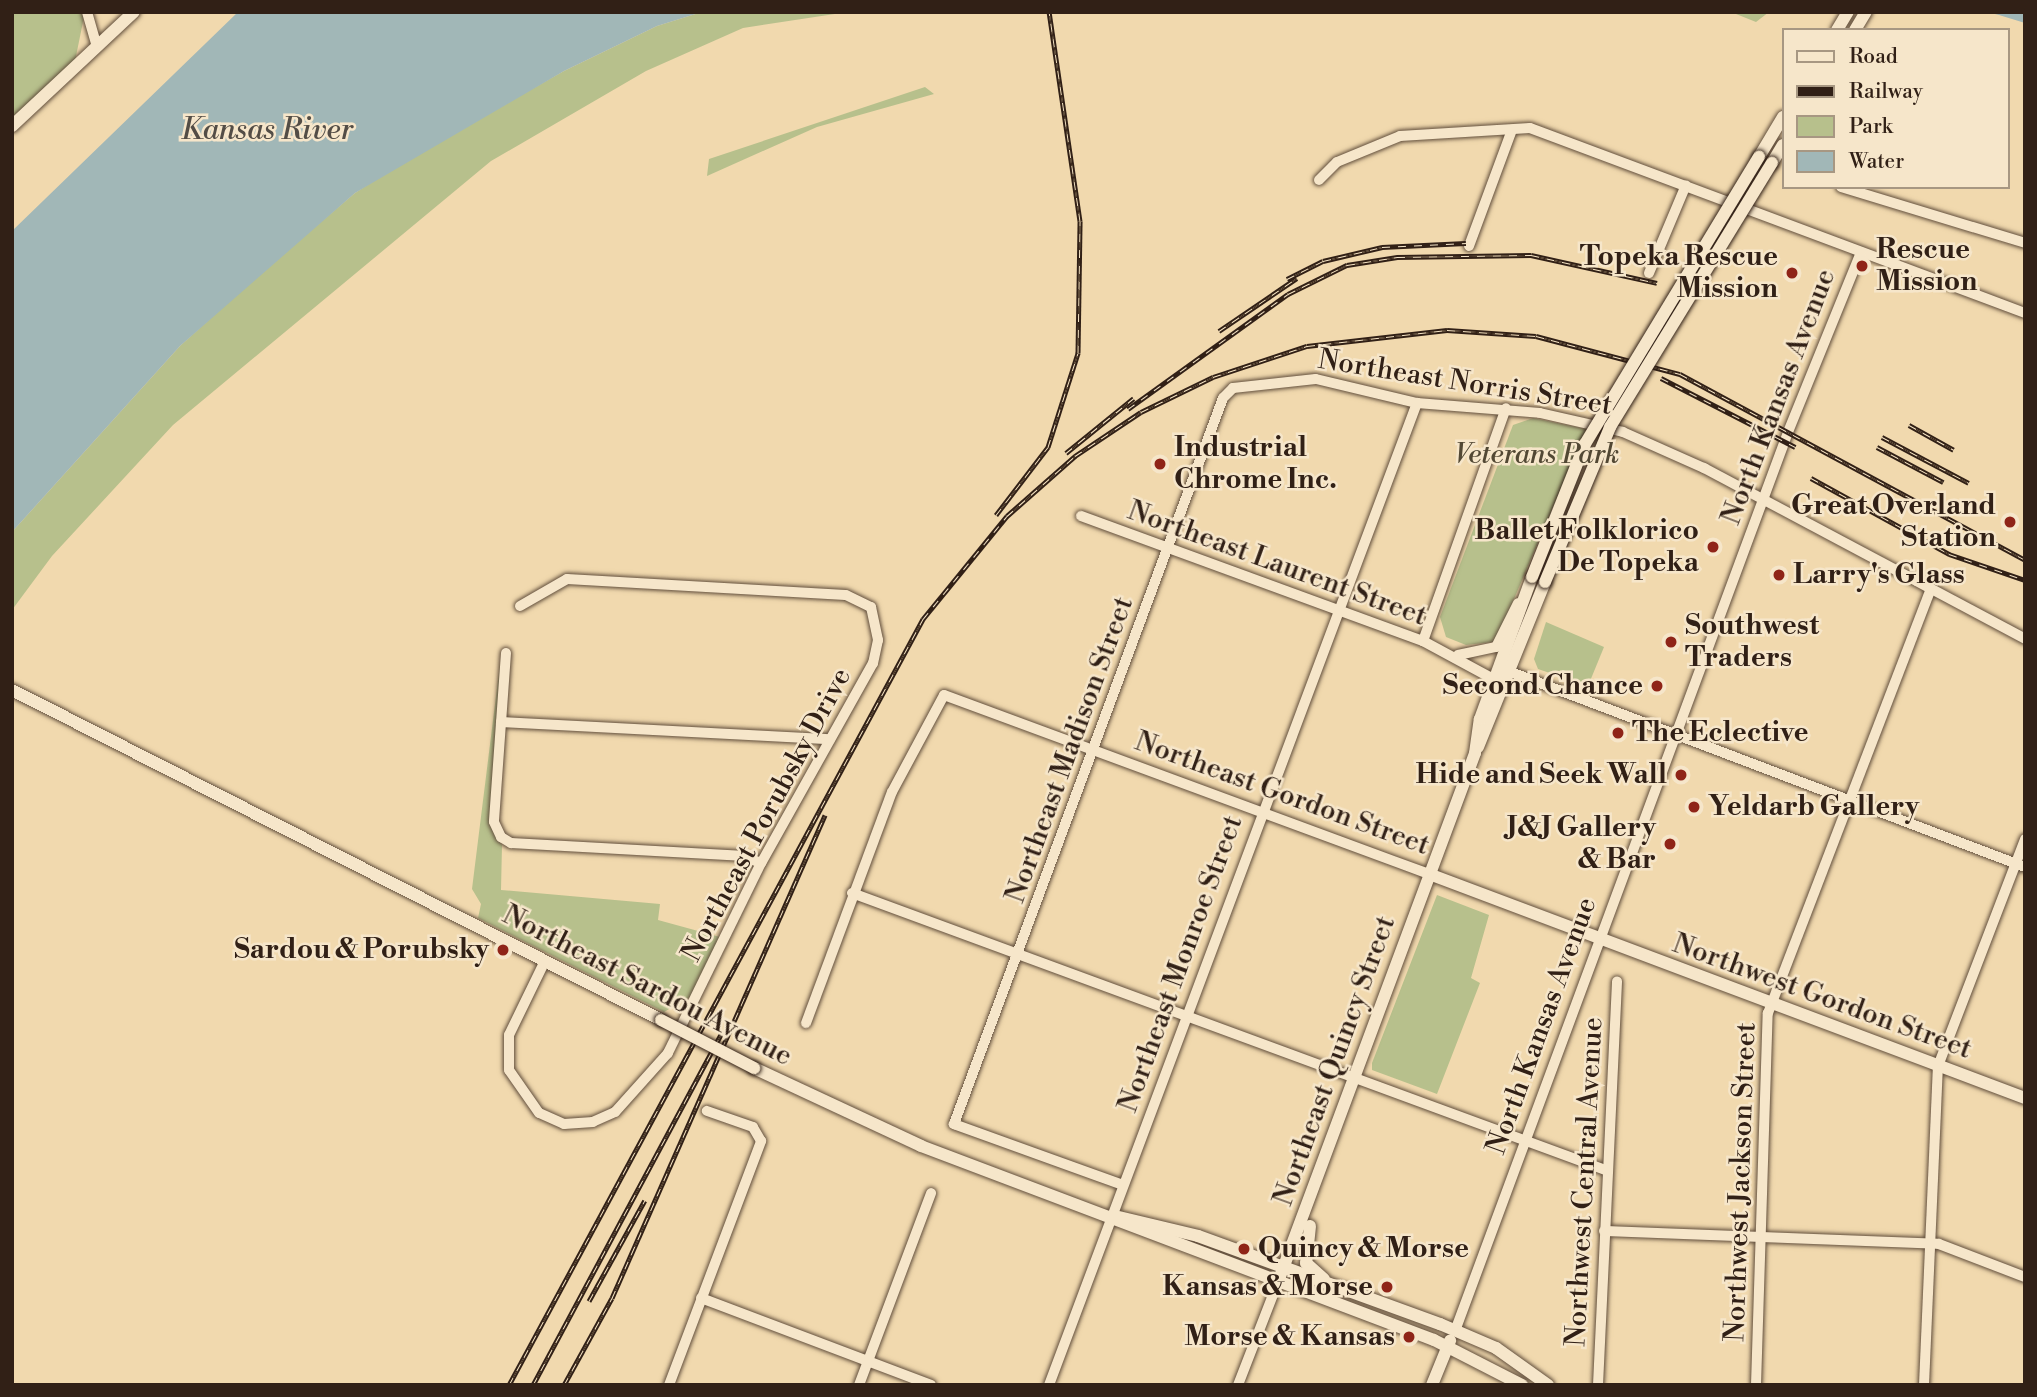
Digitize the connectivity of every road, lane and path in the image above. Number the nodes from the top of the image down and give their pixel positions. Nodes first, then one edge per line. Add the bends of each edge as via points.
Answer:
1 (87, 12) edge
2 (134, 12) edge
3 (1848, 12) edge
4 (1866, 12) edge
5 (1838, 28) edge
6 (1856, 28) edge
7 (97, 47) junction
8 (1782, 119) edge
9 (12, 126) edge
10 (1512, 130) junction
11 (1759, 157) junction
12 (1778, 166) edge
13 (1319, 180) dead end
14 (1686, 185) junction
15 (1848, 189) edge
16 (2025, 243) edge
17 (1469, 246) dead end
18 (1861, 252) junction
19 (1649, 273) dead end
20 (2025, 313) edge
21 (1228, 392) joint
22 (1417, 403) junction
23 (1506, 408) junction
24 (1766, 500) junction
25 (1081, 516) dead end
26 (1169, 548) junction
27 (1530, 581) junction
28 (1930, 590) junction
29 (520, 606) dead end
30 (1335, 610) junction
31 (2025, 639) edge
32 (1423, 641) junction
33 (506, 653) dead end
34 (1458, 655) junction
35 (1511, 672) junction
36 (1495, 680) junction
37 (12, 690) edge
38 (501, 722) junction
39 (1675, 737) junction
40 (830, 739) junction
41 (1094, 750) junction
42 (1475, 752) junction
43 (1848, 802) junction
44 (1262, 813) junction
45 (2025, 839) edge
46 (761, 863) junction
47 (2020, 866) edge
48 (1429, 874) junction
49 (852, 892) junction
50 (1602, 941) junction
51 (1018, 953) junction
52 (544, 963) junction
53 (1617, 981) dead end
54 (1772, 1003) junction
55 (1186, 1016) junction
56 (806, 1023) dead end
57 (1938, 1066) junction
58 (1353, 1077) junction
59 (2025, 1098) edge
60 (707, 1111) dead end
61 (1526, 1141) junction
62 (1608, 1171) junction
63 (1317, 1175) junction
64 (1123, 1185) junction
65 (931, 1193) dead end
66 (1112, 1216) junction
67 (1604, 1231) junction
68 (1761, 1237) junction
69 (1928, 1244) junction
70 (1281, 1276) junction
71 (2025, 1276) edge
72 (701, 1298) junction
73 (1367, 1298) junction
74 (1455, 1331) junction
75 (1448, 1345) junction
76 (868, 1360) junction
77 (669, 1385) edge
78 (859, 1385) edge
79 (931, 1385) edge
80 (1048, 1385) edge
81 (1238, 1385) edge
82 (1432, 1385) edge
83 (1522, 1385) edge
84 (1548, 1385) edge
85 (1598, 1385) edge
86 (1756, 1385) edge
87 (1924, 1385) edge

1 - 7 street
2 - 7 main road
3 - 5 main road
4 - 6 main road
7 - 9 main road
8 - 11 main road
10 - 13 street via 1446,128 1400,136 1337,162
10 - 14 street via 1530,128
10 - 17 street
11 - 12 street, bridge
11 - 27 main road, bridge via 1591,432
12 - 35 main road, Northeast Quincy Street, bridge via 1610,427
14 - 18 street
14 - 19 street
15 - 16 street
18 - 20 street
18 - 24 street, North Kansas Avenue
21 - 22 street, Northeast Norris Street via 1240,384 1316,379
21 - 26 street, Northeast Madison Street
22 - 23 street, Northeast Norris Street
22 - 30 street, Northeast Monroe Street
23 - 24 street, Northeast Norris Street via 1641,438
23 - 32 street
24 - 28 street, Northeast Norris Street
24 - 39 street, North Kansas Avenue
25 - 26 street, Northeast Laurent Street
26 - 30 street, Northeast Laurent Street
26 - 41 street, Northeast Madison Street
27 - 34 street via 1496,647
27 - 36 main road, Northeast Quincy Street
28 - 31 street, Northeast Norris Street
28 - 43 street, Northwest Jackson Street
29 - 40 street, Northeast Porubsky Drive via 547,585 567,579 846,595 871,607 877,640 873,663
30 - 32 street, Northeast Laurent Street
30 - 44 street, Northeast Monroe Street
32 - 34 street, Northeast Laurent Street
33 - 38 street
34 - 36 street, Northeast Laurent Street
35 - 39 street
35 - 42 main road, Northeast Quincy Street
36 - 42 main road, Northeast Quincy Street
37 - 52 main road, Northeast Sardou Avenue
38 - 40 street
38 - 46 street via 498,833 511,843 740,856
39 - 43 street
39 - 50 street, North Kansas Avenue
40 - 46 street, Northeast Porubsky Drive
41 - 44 street, Northeast Gordon Street
41 - 49 street, Northeast Gordon Street via 944,695 897,779
41 - 51 street, Northeast Madison Street
42 - 48 main road, Northeast Quincy Street
43 - 47 street
43 - 54 street, Northwest Jackson Street
44 - 48 street, Northeast Gordon Street
44 - 55 street, Northeast Monroe Street
45 - 47 street
46 - 52 street, Northeast Porubsky Drive via 668,1053 615,1112 593,1122 564,1124 539,1113 509,1070 509,1035
47 - 57 street
48 - 50 main road, Northeast Gordon Street
48 - 58 main road, Northeast Quincy Street
49 - 51 street
49 - 56 street
50 - 54 main road, Northwest Gordon Street
50 - 61 street, North Kansas Avenue
51 - 55 street
51 - 64 street, Northeast Madison Street via 954,1124
52 - 66 main road, Northeast Sardou Avenue, bridge via 921,1146
53 - 62 street, Northwest Central Avenue
54 - 57 main road, Northwest Gordon Street
54 - 68 street, Northwest Jackson Street
55 - 58 street
55 - 64 street, Northeast Monroe Street
57 - 59 main road, Northwest Gordon Street
57 - 69 street
58 - 61 street
58 - 63 main road, Northeast Quincy Street
60 - 72 street via 753,1127 761,1141
61 - 62 street
61 - 74 street, North Kansas Avenue
62 - 67 street, Northwest Central Avenue
63 - 70 main road, Northeast Quincy Street
63 - 73 main road via 1306,1263 1315,1273
64 - 66 street, Northeast Monroe Street
65 - 76 street
66 - 70 main road, Northeast Sardou Avenue
66 - 80 street, Northeast Monroe Street
67 - 68 street
67 - 85 street, Northwest Central Avenue
68 - 69 street
68 - 86 street, Northwest Jackson Street
69 - 71 street
69 - 87 street
70 - 73 main road
70 - 75 main road
70 - 81 street, Northeast Quincy Street
72 - 76 street
72 - 77 street
73 - 74 main road
74 - 75 main road, North Kansas Avenue
74 - 84 main road via 1496,1348
75 - 82 main road, North Kansas Avenue
75 - 83 main road
76 - 78 street
76 - 79 street

